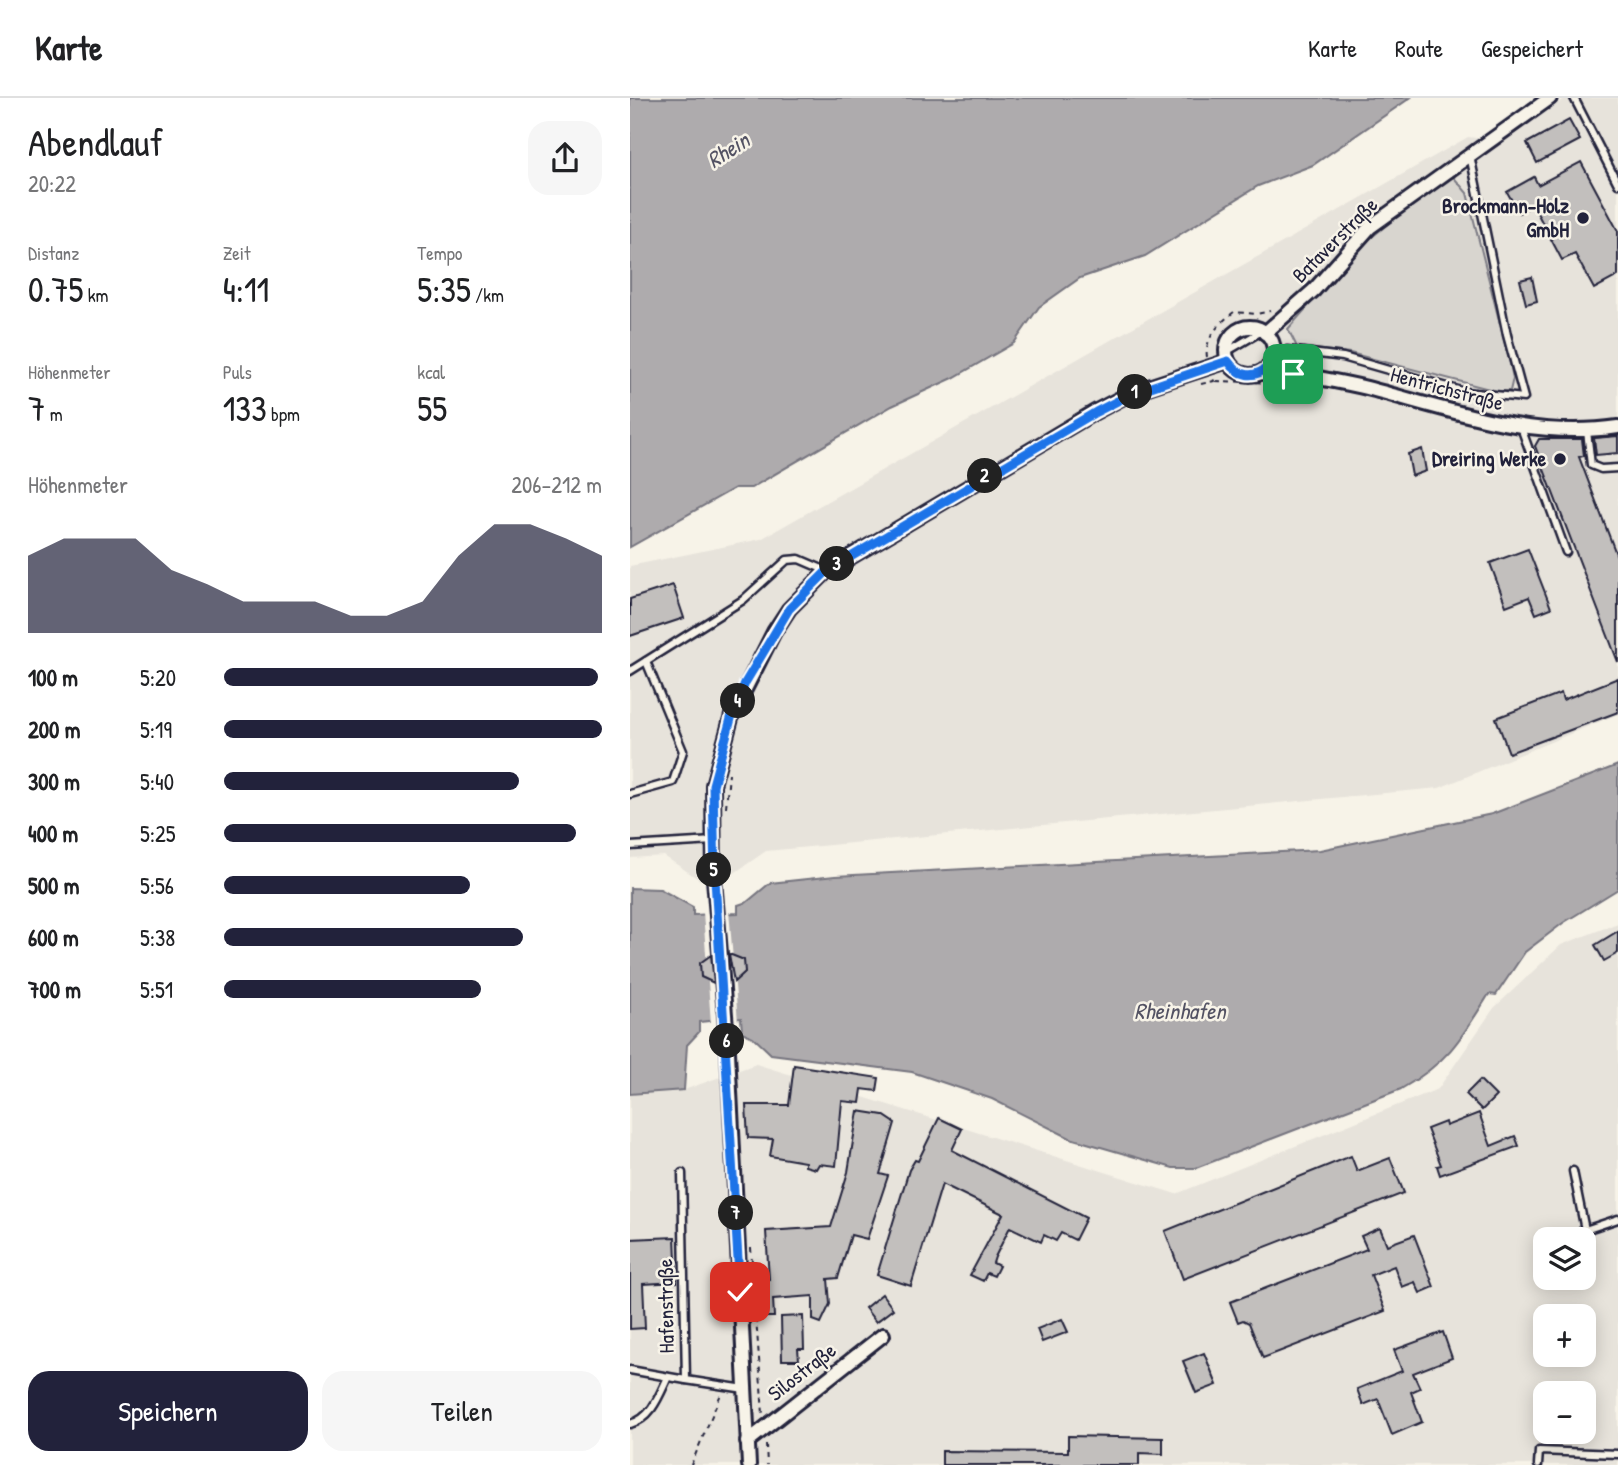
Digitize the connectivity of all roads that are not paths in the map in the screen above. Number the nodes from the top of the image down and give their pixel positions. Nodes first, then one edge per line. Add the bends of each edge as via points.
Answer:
1 (1550, 98) edge
2 (1574, 98) edge
3 (1469, 153) junction
4 (1618, 184) edge
5 (1264, 332) junction
6 (1287, 351) dead end
7 (1227, 357) junction
8 (1268, 367) junction
9 (1618, 426) edge
10 (1525, 428) junction
11 (1587, 429) junction
12 (1618, 468) edge
13 (1566, 552) dead end
14 (827, 571) junction
15 (646, 661) junction
16 (630, 671) edge
17 (630, 794) edge
18 (714, 841) junction
19 (630, 846) edge
20 (1573, 1171) dead end
21 (682, 1173) dead end
22 (1618, 1219) edge
23 (883, 1335) dead end
24 (630, 1370) edge
25 (668, 1377) junction
26 (687, 1380) junction
27 (745, 1389) junction
28 (630, 1424) edge
29 (747, 1442) junction
30 (1618, 1454) edge
31 (749, 1465) edge
32 (1538, 1465) edge

1 - 3 street, Bataverstraße
2 - 4 lane
3 - 5 street, Bataverstraße via 1370,226 1314,290
3 - 6 lane via 1524,398 1465,392 1343,357
5 - 7 street via 1252,327 1237,331 1229,340
5 - 8 street via 1274,351
7 - 8 street, Hentrichstraße via 1239,373 1258,374
7 - 14 street via 1096,412
8 - 10 street, Hentrichstraße via 1370,389 1463,417
9 - 11 street, Hentrichstraße
10 - 11 street, Hentrichstraße
10 - 13 lane
11 - 12 lane via 1591,465
14 - 15 lane via 799,559 787,561 743,600
14 - 18 street via 789,609 745,683 713,785
15 - 16 lane
15 - 17 lane via 683,751 673,782
18 - 19 lane
18 - 27 street
20 - 22 lane via 1585,1230
21 - 26 lane, Hafenstraße
23 - 29 street, Silostraße
24 - 25 lane
25 - 26 lane
25 - 28 lane via 655,1405 643,1419
26 - 27 lane, Hafenstraße
27 - 29 street
29 - 31 street
30 - 32 lane via 1539,1451

